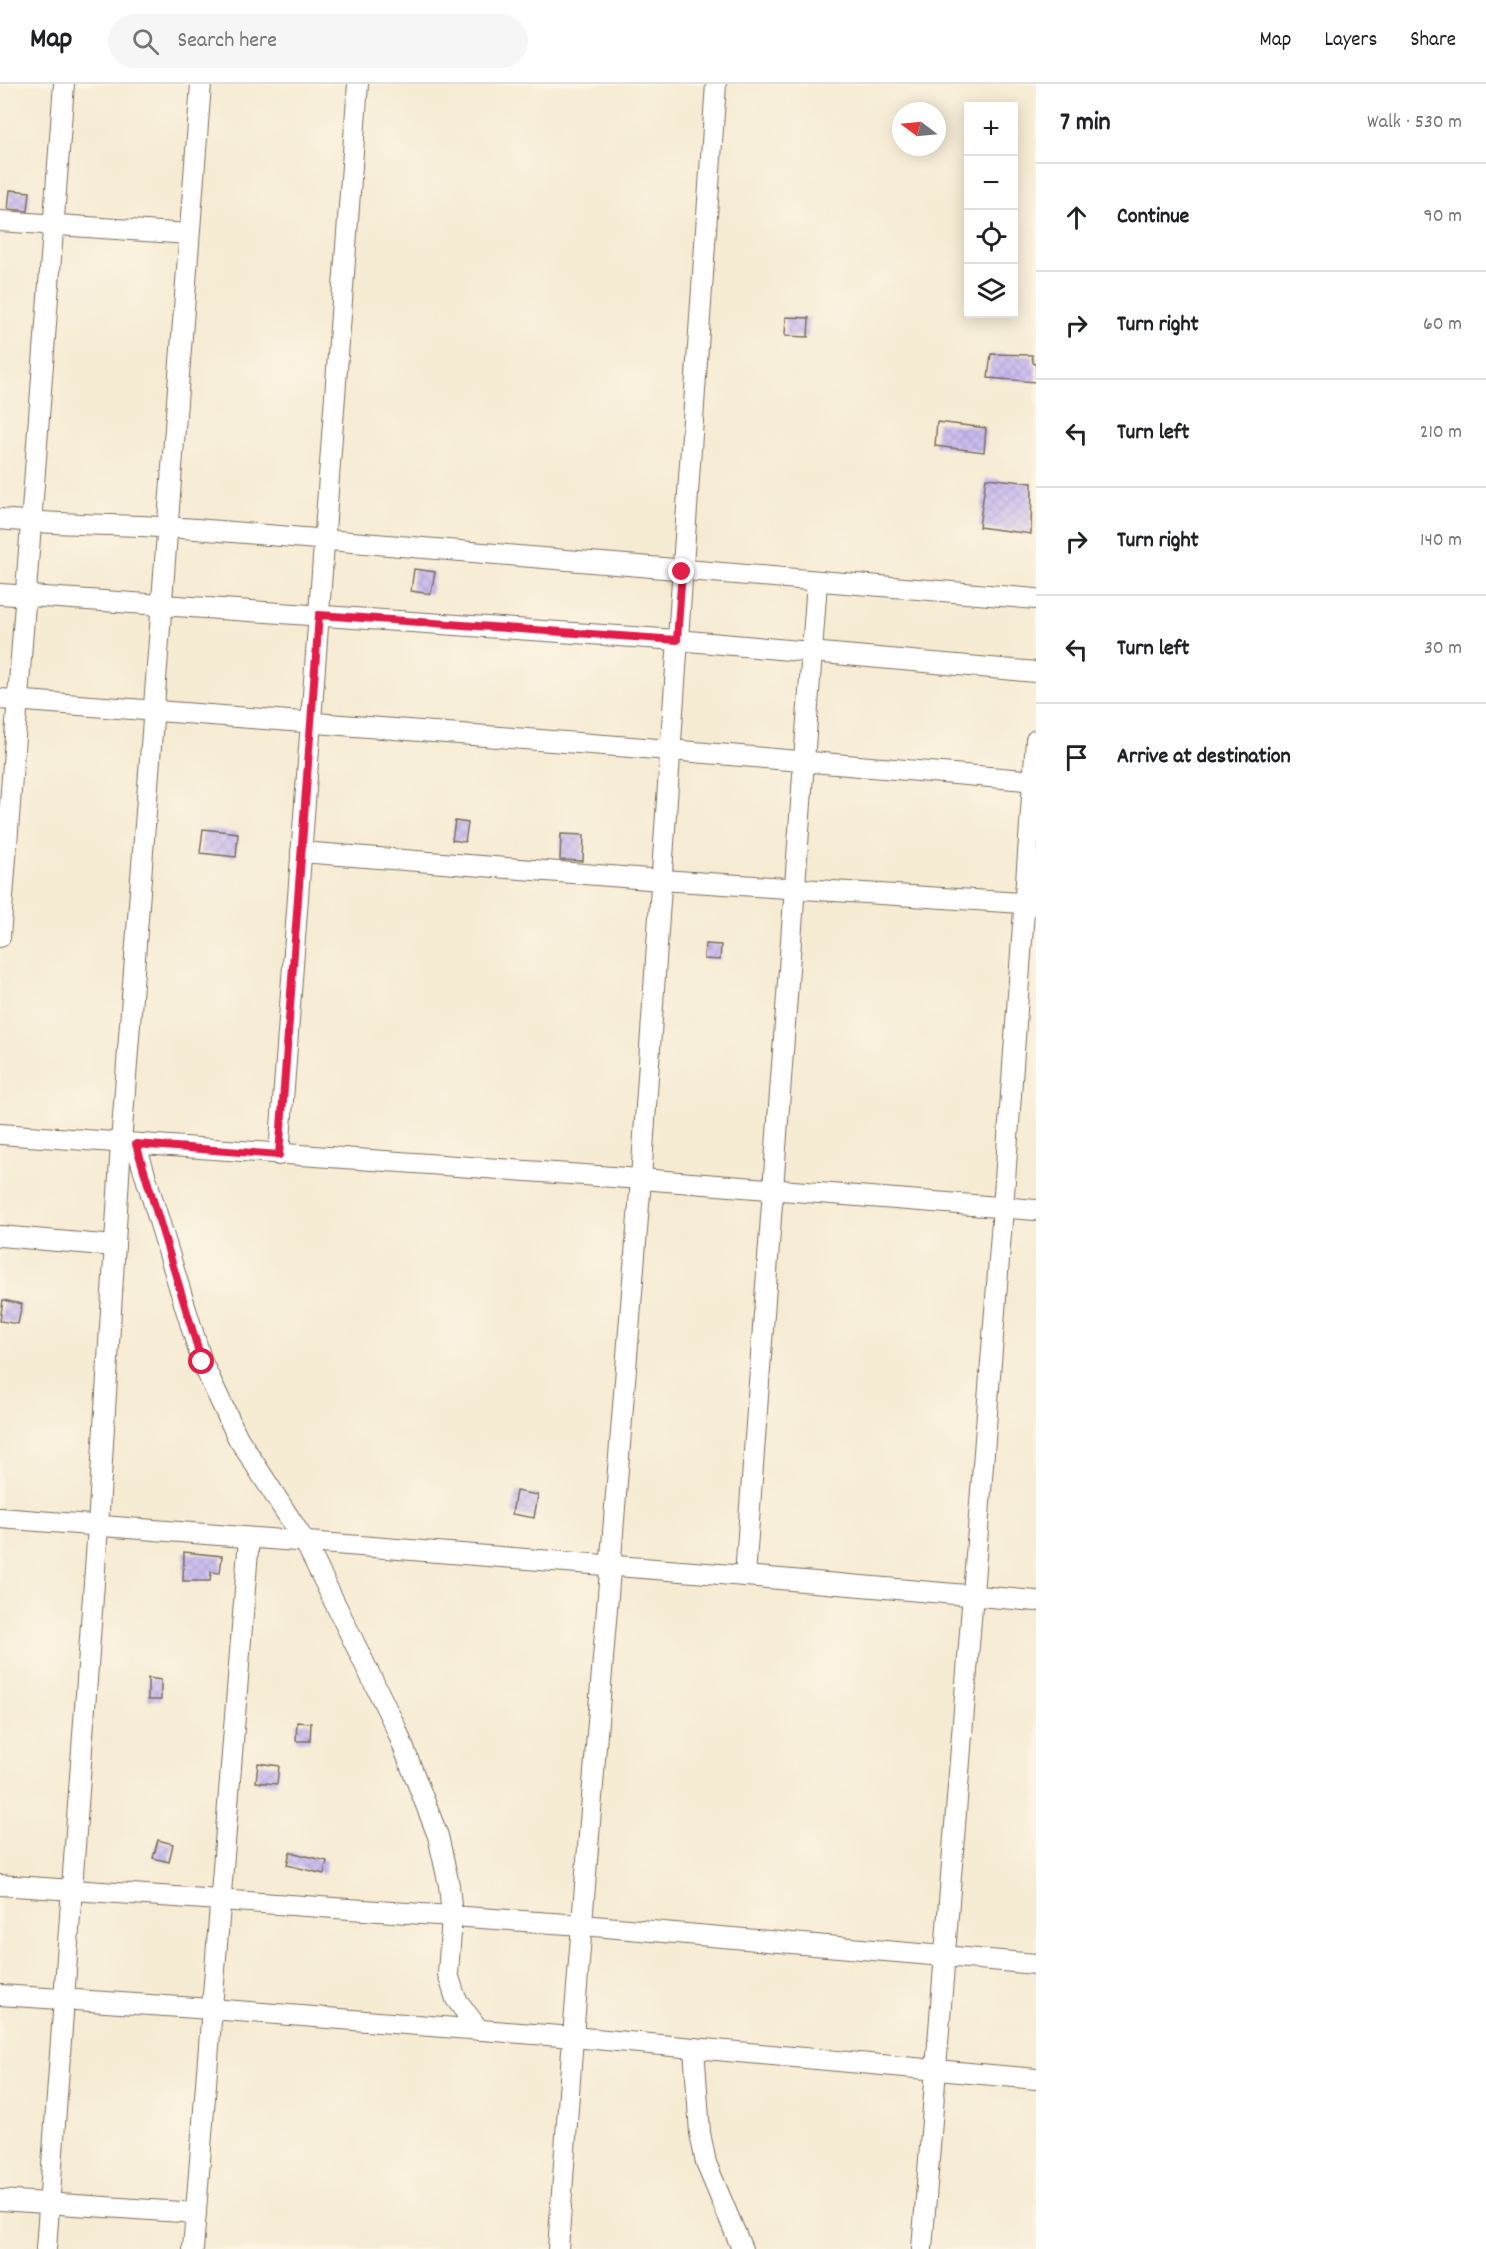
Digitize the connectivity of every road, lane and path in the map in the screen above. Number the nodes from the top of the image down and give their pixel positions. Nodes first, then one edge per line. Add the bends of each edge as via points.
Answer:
1 (64, 84) edge
2 (201, 84) edge
3 (358, 84) edge
4 (716, 84) edge
5 (0, 221) edge
6 (52, 225) junction
7 (189, 234) junction
8 (0, 519) edge
9 (31, 522) junction
10 (167, 527) junction
11 (325, 540) junction
12 (682, 572) junction
13 (817, 582) junction
14 (0, 594) edge
15 (25, 595) junction
16 (1036, 599) edge
17 (162, 604) junction
18 (319, 615) junction
19 (677, 640) junction
20 (811, 653) junction
21 (1036, 672) edge
22 (9, 700) edge
23 (154, 710) junction
24 (311, 722) junction
25 (1036, 740) edge
26 (670, 750) junction
27 (804, 761) junction
28 (1034, 781) edge
29 (4, 822) edge
30 (301, 852) junction
31 (661, 880) junction
32 (796, 888) junction
33 (1030, 903) edge
34 (0, 937) edge
35 (0, 1134) edge
36 (129, 1144) junction
37 (279, 1155) junction
38 (641, 1179) junction
39 (772, 1189) junction
40 (1003, 1208) junction
41 (1036, 1210) edge
42 (0, 1236) edge
43 (115, 1246) junction
44 (0, 1518) edge
45 (98, 1527) junction
46 (249, 1538) junction
47 (305, 1542) junction
48 (610, 1566) junction
49 (745, 1576) junction
50 (973, 1596) junction
51 (1034, 1603) edge
52 (0, 1885) edge
53 (72, 1890) junction
54 (219, 1901) junction
55 (452, 1916) junction
56 (582, 1925) junction
57 (945, 1956) junction
58 (1036, 1964) edge
59 (0, 1995) edge
60 (64, 2000) junction
61 (211, 2009) junction
62 (479, 2030) junction
63 (573, 2037) junction
64 (694, 2048) junction
65 (936, 2070) junction
66 (1036, 2079) edge
67 (0, 2200) edge
68 (50, 2204) junction
69 (196, 2213) junction
70 (46, 2249) edge
71 (193, 2249) edge
72 (558, 2249) edge
73 (742, 2249) edge
74 (922, 2249) edge

1 - 6 street
2 - 7 street
3 - 11 street
4 - 12 street
5 - 6 street
6 - 7 street
6 - 9 street
7 - 10 street
8 - 9 street
9 - 10 street
9 - 15 street
10 - 11 street
10 - 17 street
11 - 12 street
11 - 18 street
12 - 13 street
12 - 19 street
13 - 16 street
13 - 20 street
14 - 15 street
15 - 17 street
15 - 22 street
17 - 18 street
17 - 23 street
18 - 19 street
18 - 24 street
19 - 20 street
19 - 26 street
20 - 21 street
20 - 27 street
22 - 23 street
22 - 29 street
23 - 24 street
23 - 36 street
24 - 26 street
24 - 30 street
25 - 28 street
26 - 27 street
26 - 31 street
27 - 28 street
27 - 32 street
28 - 33 street
29 - 34 street
30 - 31 street
30 - 37 street
31 - 32 street
31 - 38 street
32 - 33 street
32 - 39 street
33 - 40 street
35 - 36 street
36 - 37 street
36 - 43 street
36 - 47 street via 202,1362 238,1438
37 - 38 street
38 - 39 street
38 - 48 street
39 - 40 street
39 - 49 street
40 - 41 street
40 - 50 street
42 - 43 street
43 - 45 street
44 - 45 street
45 - 46 street
45 - 53 street
46 - 47 street
46 - 54 street
47 - 48 street
47 - 55 street via 396,1728 438,1836
48 - 49 street
48 - 56 street
49 - 50 street
50 - 51 street
50 - 57 street
52 - 53 street
53 - 54 street
53 - 60 street
54 - 55 street
54 - 61 street
55 - 56 street
55 - 62 street via 448,1974 456,1999
56 - 57 street
56 - 63 street
57 - 58 street
57 - 65 street
59 - 60 street
60 - 61 street
60 - 68 street
61 - 62 street
61 - 69 street
62 - 63 street
63 - 64 street
63 - 72 street
64 - 65 street
64 - 73 street via 706,2163
65 - 66 street
65 - 74 street
67 - 68 street
68 - 69 street
68 - 70 street
69 - 71 street

